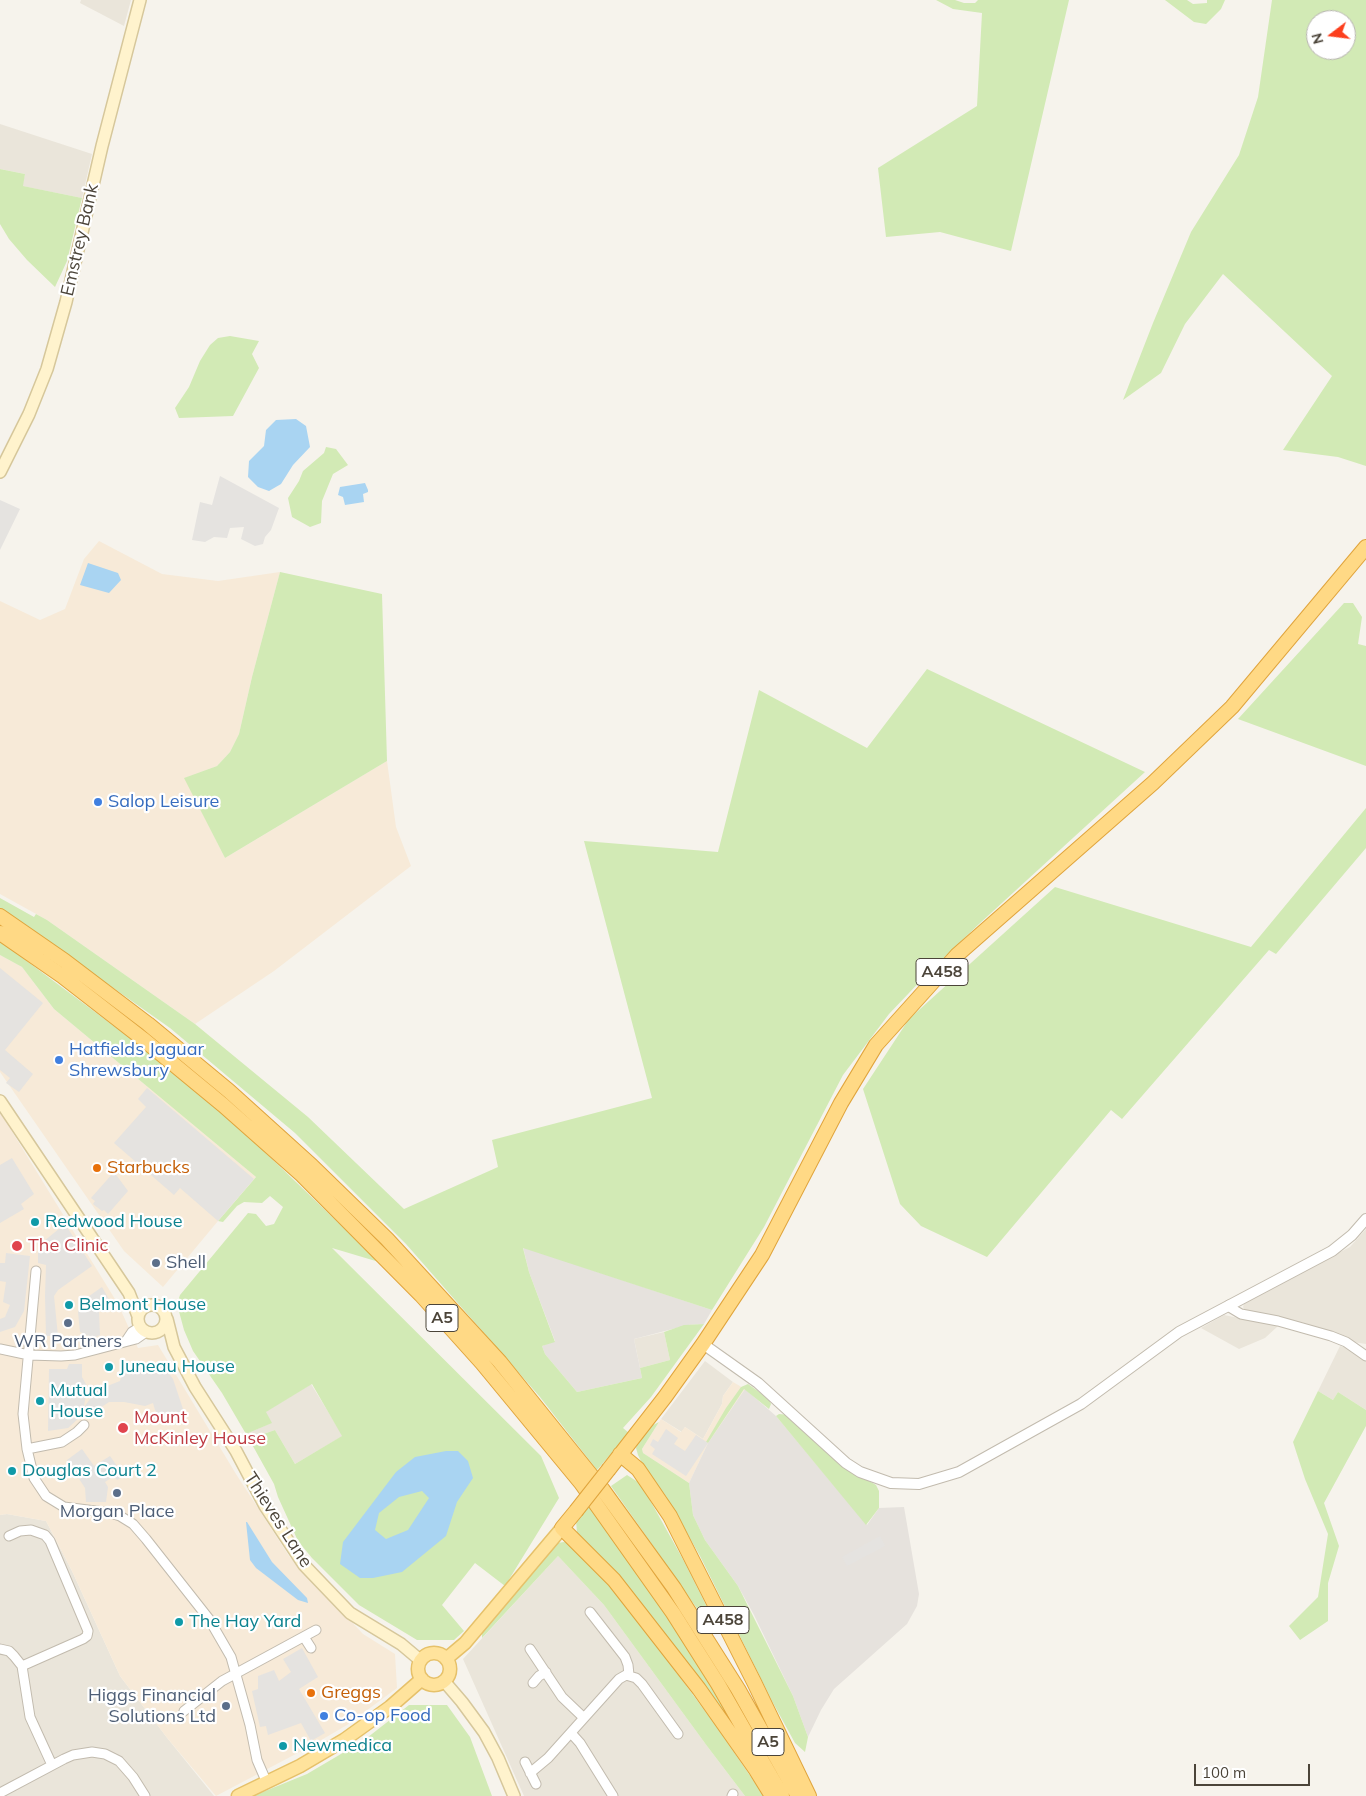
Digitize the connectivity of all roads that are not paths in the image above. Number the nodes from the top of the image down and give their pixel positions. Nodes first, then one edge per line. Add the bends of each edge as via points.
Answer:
1 (140, 0) edge
2 (0, 472) edge
3 (1366, 547) edge
4 (0, 916) edge
5 (0, 933) edge
6 (0, 1100) edge
7 (1366, 1218) edge
8 (36, 1272) dead end
9 (129, 1293) junction
10 (150, 1304) junction
11 (1229, 1305) junction
12 (167, 1319) junction
13 (145, 1327) junction
14 (703, 1344) junction
15 (174, 1347) junction
16 (0, 1349) edge
17 (29, 1355) junction
18 (1366, 1356) edge
19 (84, 1425) dead end
20 (26, 1449) junction
21 (620, 1454) junction
22 (562, 1528) junction
23 (15, 1536) dead end
24 (590, 1612) dead end
25 (316, 1630) dead end
26 (304, 1636) junction
27 (311, 1648) dead end
28 (0, 1649) edge
29 (530, 1649) dead end
30 (446, 1659) junction
31 (420, 1660) junction
32 (22, 1666) junction
33 (546, 1672) junction
34 (236, 1673) junction
35 (629, 1674) junction
36 (422, 1679) junction
37 (444, 1681) junction
38 (534, 1683) dead end
39 (184, 1711) dead end
40 (584, 1718) junction
41 (673, 1732) dead end
42 (571, 1733) junction
43 (525, 1762) dead end
44 (52, 1764) junction
45 (530, 1773) junction
46 (267, 1783) junction
47 (536, 1784) dead end
48 (0, 1793) edge
49 (145, 1796) edge
50 (238, 1796) edge
51 (514, 1796) edge
52 (613, 1796) edge
53 (772, 1796) edge
54 (782, 1796) edge
55 (798, 1796) edge
56 (809, 1796) edge

1 - 2 main road, Emstrey Bank via 47,369
3 - 14 highway, A458 via 1232,707 1153,783 957,955 876,1045 841,1103 762,1255
4 - 55 highway, A5 via 140,1018 229,1091 387,1239 500,1362 603,1490 674,1588 738,1689
5 - 54 highway, A5 via 62,976 223,1105 302,1175 421,1295 581,1483 678,1621
6 - 9 main road
7 - 11 street via 1352,1236 1332,1250
8 - 17 street
9 - 10 main road
9 - 13 main road
10 - 12 main road via 161,1307
10 - 13 main road via 142,1308
11 - 14 street via 1179,1332 1081,1404 959,1472 919,1484 891,1483 860,1472 758,1383
11 - 18 street via 1241,1314 1331,1336
12 - 13 main road via 166,1324
12 - 15 main road
13 - 15 main road
13 - 17 street via 136,1339 99,1350 75,1355
14 - 21 highway, A458
15 - 31 main road, Thieves Lane via 265,1506 304,1565 350,1613 401,1644
16 - 17 street
17 - 20 street via 23,1414
19 - 20 street via 62,1442
20 - 34 street via 39,1488 54,1502 64,1507 120,1516 140,1531 214,1626
21 - 22 highway, A458, bridge
21 - 56 highway, A458 via 638,1469 670,1516
22 - 30 main road, A458 via 465,1643
22 - 53 highway via 614,1580 699,1689
23 - 32 street via 26,1531 38,1532 50,1541 88,1631 83,1639
24 - 35 street via 625,1657
25 - 26 street
26 - 27 street
26 - 34 street
28 - 32 street via 9,1651
29 - 33 street
30 - 31 main road via 433,1653
30 - 37 main road via 449,1668
31 - 36 main road via 418,1670
32 - 44 street via 30,1716
33 - 38 street
33 - 40 street via 562,1697
34 - 39 street
34 - 46 street via 257,1760
35 - 40 street via 618,1679
35 - 41 street via 642,1684
36 - 37 main road via 430,1684
36 - 46 main road via 344,1740
37 - 51 main road via 484,1732
40 - 42 street
42 - 45 street
42 - 52 street
43 - 45 street
44 - 48 street
44 - 49 street via 83,1752 105,1754 124,1765
45 - 47 street
46 - 50 main road

